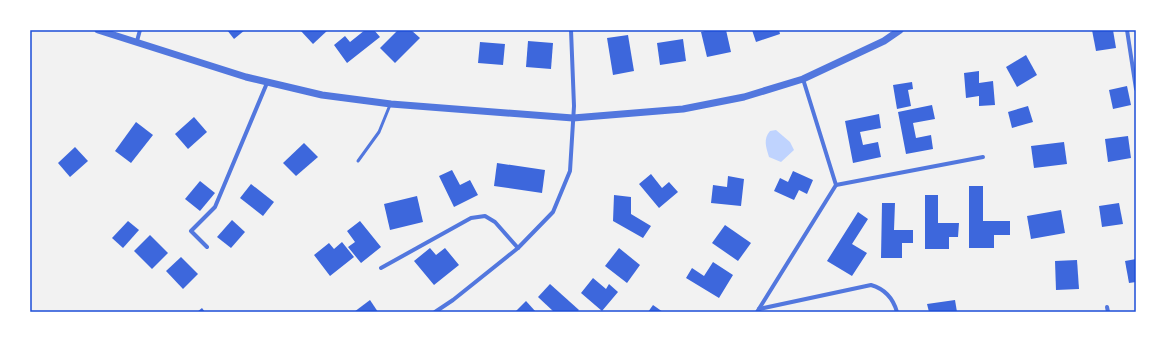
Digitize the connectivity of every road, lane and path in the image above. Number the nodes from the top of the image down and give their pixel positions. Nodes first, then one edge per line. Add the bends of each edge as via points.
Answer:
1 (98, 30) edge
2 (140, 30) edge
3 (571, 30) edge
4 (900, 30) edge
5 (1127, 30) edge
6 (137, 41) junction
7 (803, 79) junction
8 (267, 82) junction
9 (1136, 89) edge
10 (391, 104) junction
11 (573, 118) junction
12 (984, 156) dead end
13 (358, 161) dead end
14 (836, 185) junction
15 (207, 247) dead end
16 (518, 248) junction
17 (381, 268) dead end
18 (758, 310) edge
19 (434, 312) edge
20 (897, 312) edge

1 - 6 street
2 - 6 street
3 - 11 street
4 - 7 street via 884,41
5 - 9 street
6 - 8 street
7 - 11 street via 744,97 683,109
7 - 14 street
8 - 10 street via 322,95
8 - 15 street via 215,206 191,231
10 - 11 street
10 - 13 lane via 379,132
11 - 16 street via 570,171 556,205 553,212
12 - 14 street
14 - 18 street
16 - 17 street via 495,222 484,216 471,218
16 - 19 street
18 - 20 street via 871,285 887,293

